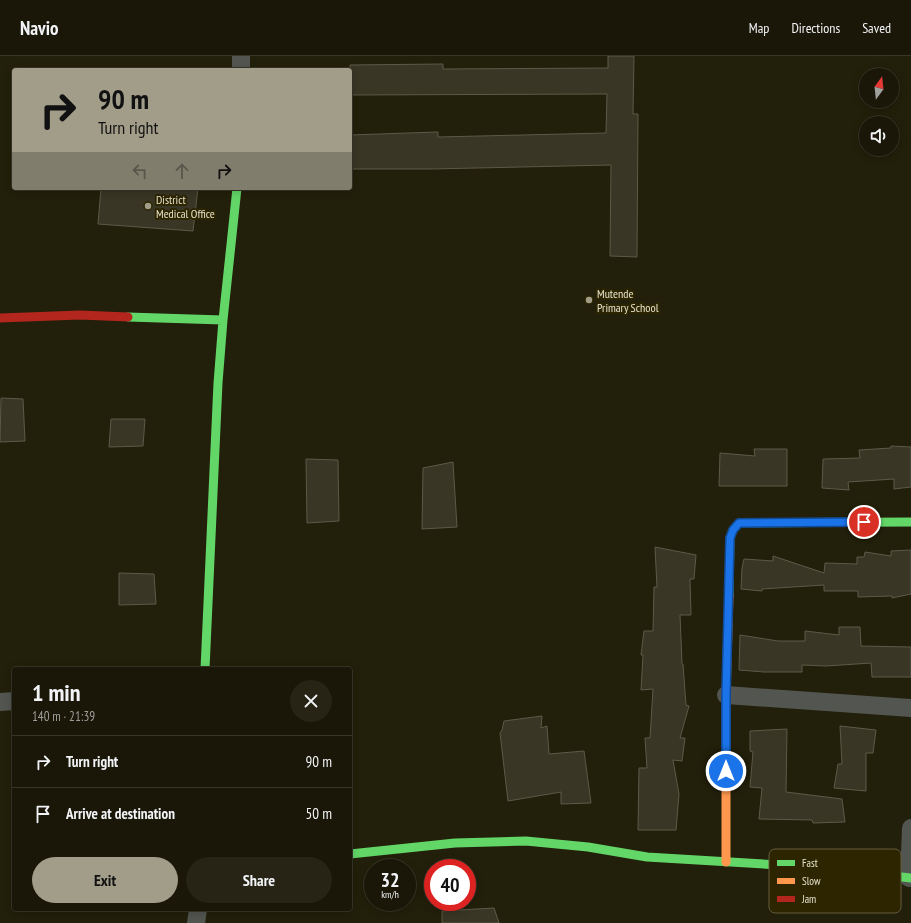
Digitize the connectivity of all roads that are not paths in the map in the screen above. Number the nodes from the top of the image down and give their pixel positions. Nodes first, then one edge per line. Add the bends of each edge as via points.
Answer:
1 (241, 56) edge
2 (241, 68) edge
3 (237, 190) edge
4 (0, 318) edge
5 (223, 320) junction
6 (911, 522) edge
7 (205, 667) edge
8 (726, 695) junction
9 (12, 701) edge
10 (0, 702) edge
11 (911, 708) edge
12 (911, 828) edge
13 (352, 854) edge
14 (726, 862) junction
15 (769, 864) edge
16 (910, 878) edge
17 (198, 911) edge
18 (196, 923) edge

1 - 2 street
3 - 5 street
4 - 5 street via 80,315
5 - 7 street
6 - 8 street via 739,523 730,538
8 - 11 street
8 - 14 street
9 - 10 street
12 - 16 street
13 - 14 street via 455,843 526,841 588,847 648,857
14 - 15 street
17 - 18 street

